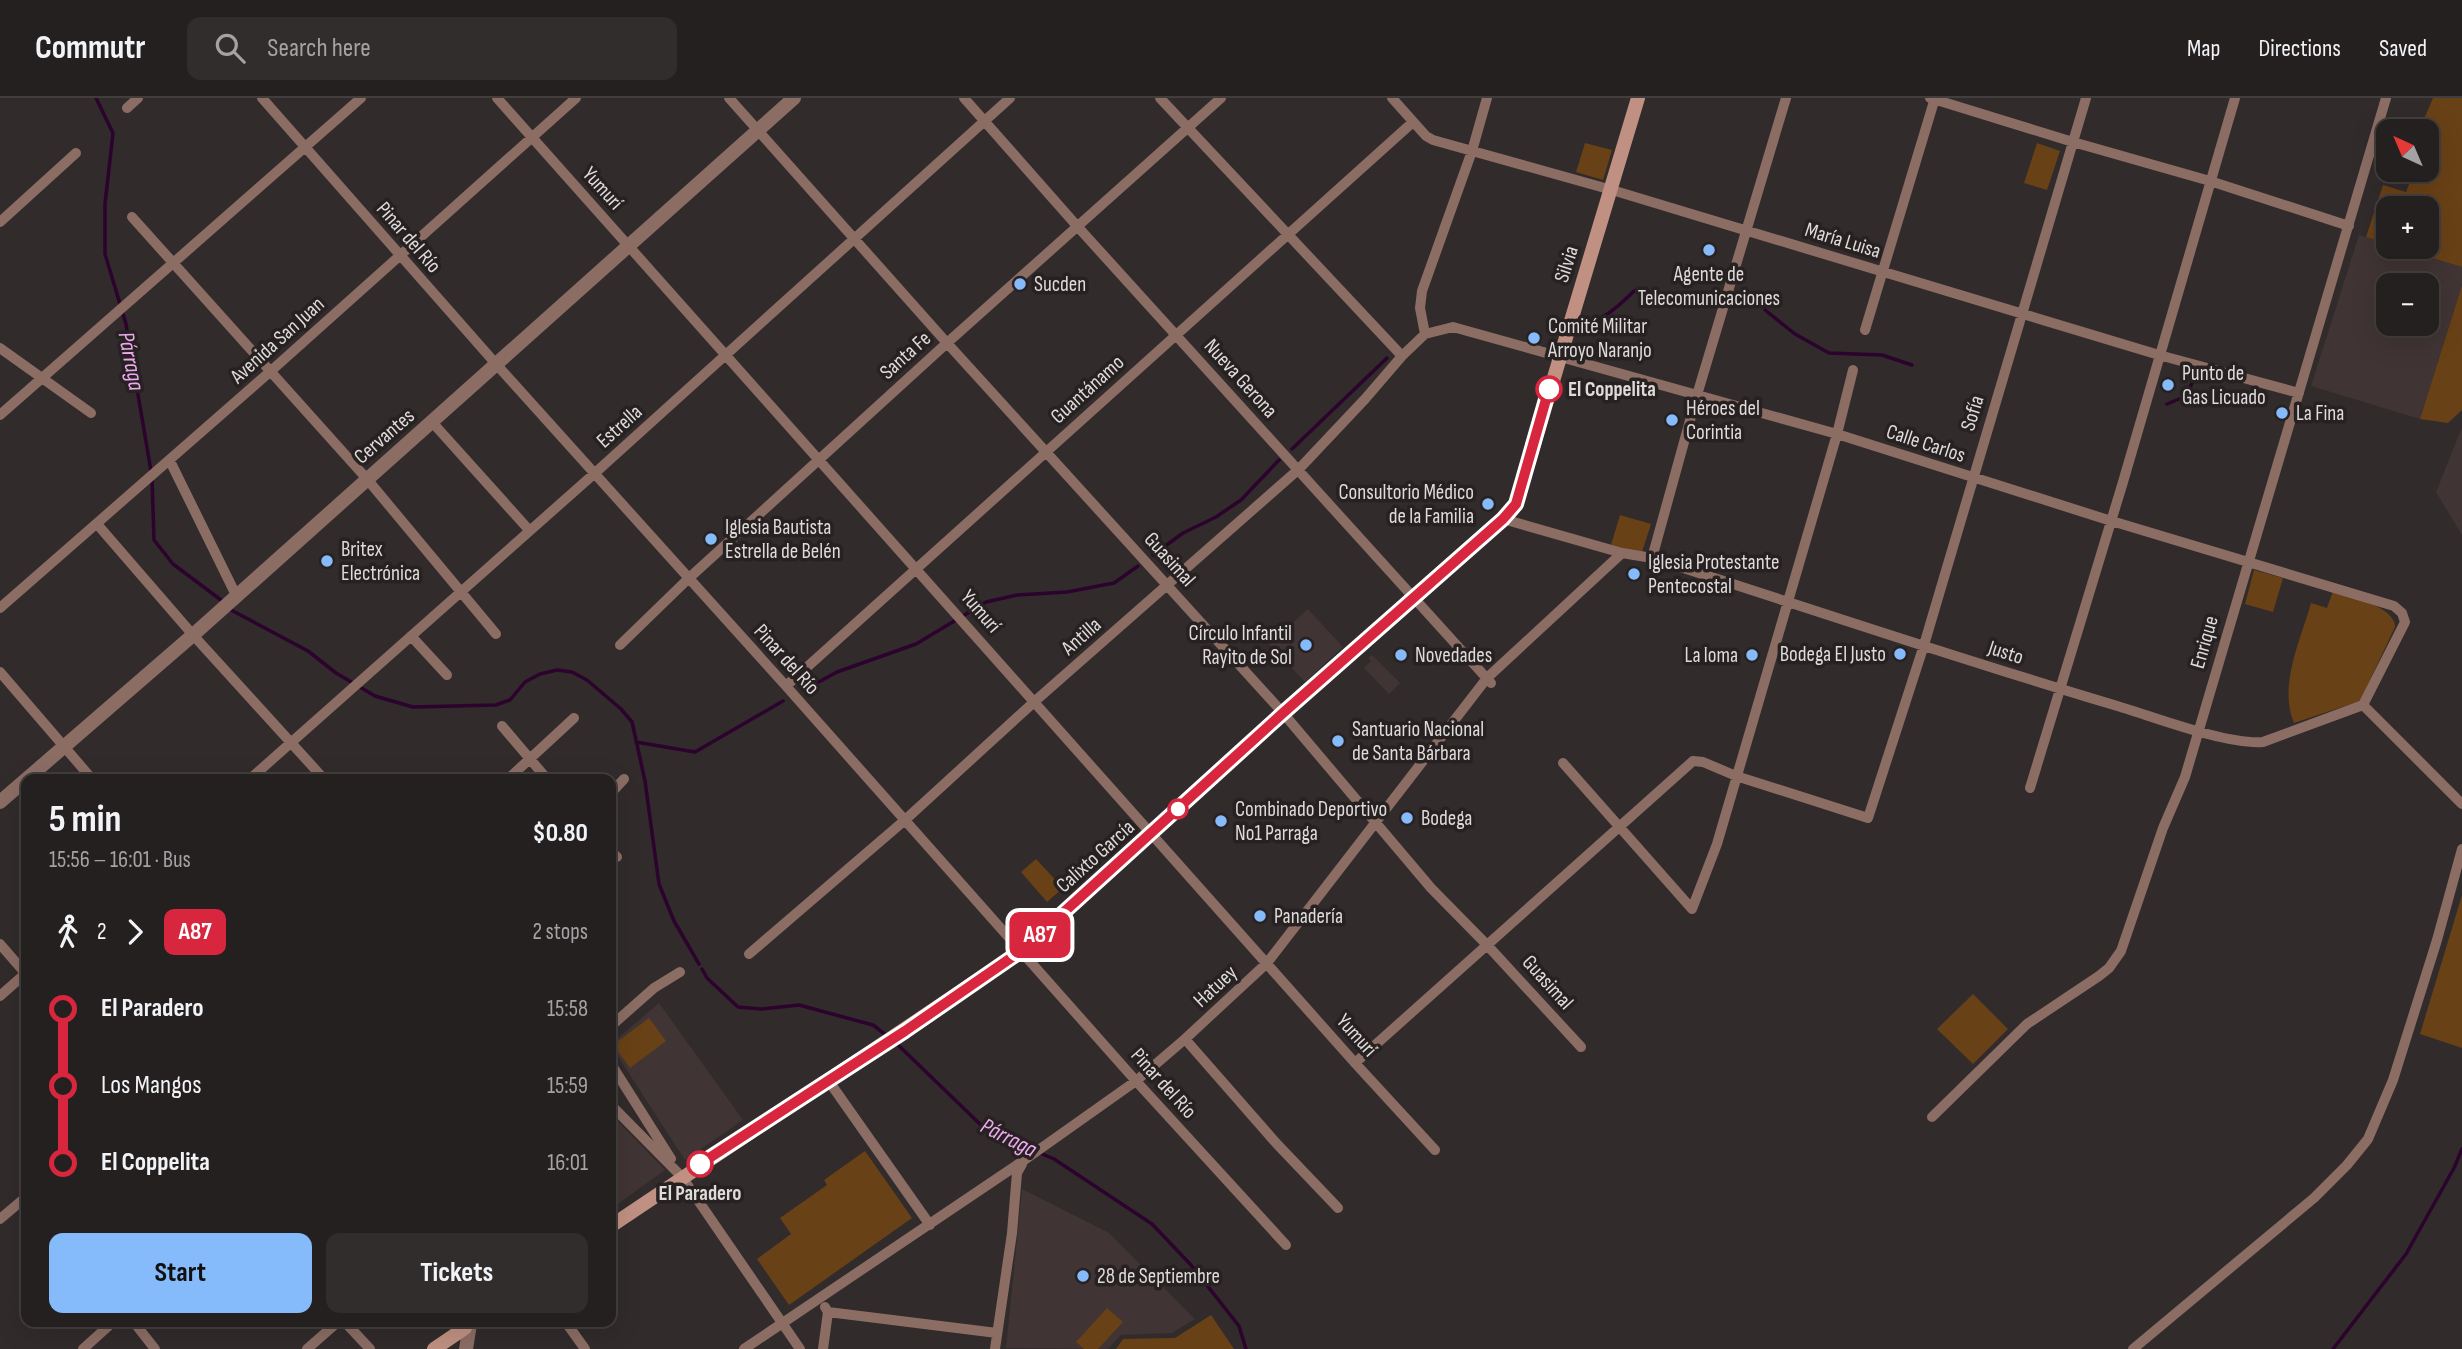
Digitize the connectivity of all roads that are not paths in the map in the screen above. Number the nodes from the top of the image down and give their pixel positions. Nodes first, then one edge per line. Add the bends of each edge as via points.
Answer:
1 (138, 98) edge
2 (262, 98) edge
3 (361, 98) edge
4 (497, 98) edge
5 (576, 98) edge
6 (729, 98) edge
7 (793, 98) edge
8 (964, 98) edge
9 (1010, 98) edge
10 (1160, 98) edge
11 (1221, 98) edge
12 (1392, 98) edge
13 (1488, 98) edge
14 (1638, 98) edge
15 (1786, 98) edge
16 (1933, 98) edge
17 (2086, 98) edge
18 (2235, 98) edge
19 (2386, 98) edge
20 (127, 108) dead end
21 (985, 121) junction
22 (1413, 121) junction
23 (1187, 128) junction
24 (757, 130) junction
25 (531, 137) junction
26 (2073, 142) junction
27 (305, 147) junction
28 (1472, 151) junction
29 (76, 153) dead end
30 (2210, 181) junction
31 (1612, 190) junction
32 (132, 217) dead end
33 (0, 222) edge
34 (1077, 226) junction
35 (2349, 226) junction
36 (1748, 231) junction
37 (1286, 235) junction
38 (855, 238) junction
39 (629, 244) junction
40 (400, 256) junction
41 (174, 263) junction
42 (1882, 272) junction
43 (2022, 314) junction
44 (1865, 330) dead end
45 (1176, 334) junction
46 (1425, 334) junction
47 (947, 343) junction
48 (0, 348) edge
49 (726, 355) junction
50 (1402, 355) junction
51 (2159, 355) junction
52 (1559, 358) junction
53 (496, 364) junction
54 (272, 370) junction
55 (1853, 370) dead end
56 (42, 378) junction
57 (2299, 393) junction
58 (1698, 396) junction
59 (90, 413) dead end
60 (0, 415) edge
61 (432, 422) junction
62 (1838, 434) junction
63 (1046, 452) junction
64 (819, 460) junction
65 (165, 465) junction
66 (1299, 470) junction
67 (595, 473) junction
68 (367, 478) junction
69 (1972, 478) junction
70 (1503, 519) junction
71 (2111, 521) junction
72 (97, 524) junction
73 (529, 530) junction
74 (1622, 553) junction
75 (1652, 558) junction
76 (2247, 561) junction
77 (916, 568) junction
78 (688, 579) junction
79 (1167, 586) junction
80 (462, 591) junction
81 (1413, 597) junction
82 (1787, 601) junction
83 (229, 602) junction
84 (0, 608) edge
85 (496, 634) dead end
86 (193, 635) junction
87 (411, 636) junction
88 (620, 645) dead end
89 (1924, 645) junction
90 (0, 672) edge
91 (447, 675) dead end
92 (1489, 680) junction
93 (786, 686) junction
94 (2059, 689) junction
95 (1034, 702) junction
96 (2363, 705) junction
97 (1283, 713) junction
98 (575, 718) dead end
99 (502, 726) dead end
100 (2198, 730) junction
101 (292, 743) junction
102 (63, 746) junction
103 (530, 760) junction
104 (1563, 763) dead end
105 (32, 774) edge
106 (88, 774) edge
107 (256, 774) edge
108 (320, 774) edge
109 (514, 774) edge
110 (543, 774) edge
111 (1736, 776) junction
112 (624, 779) dead end
113 (21, 783) edge
114 (616, 788) edge
115 (2030, 788) dead end
116 (0, 802) edge
117 (2462, 804) edge
118 (905, 820) junction
119 (1377, 822) junction
120 (1620, 826) junction
121 (1152, 832) junction
122 (2462, 849) edge
123 (0, 944) edge
124 (1488, 946) junction
125 (1021, 951) junction
126 (749, 954) dead end
127 (1267, 963) junction
128 (21, 967) edge
129 (680, 972) dead end
130 (21, 977) edge
131 (0, 996) edge
132 (616, 1022) edge
133 (1185, 1039) junction
134 (1581, 1047) dead end
135 (1355, 1063) junction
136 (616, 1080) edge
137 (828, 1080) junction
138 (1136, 1081) junction
139 (616, 1110) edge
140 (1932, 1117) dead end
141 (1435, 1150) dead end
142 (1023, 1161) junction
143 (682, 1177) junction
144 (21, 1200) edge
145 (1338, 1208) dead end
146 (0, 1219) edge
147 (616, 1223) edge
148 (930, 1225) junction
149 (1286, 1245) dead end
150 (821, 1298) junction
151 (828, 1312) junction
152 (782, 1323) junction
153 (107, 1327) edge
154 (138, 1327) edge
155 (332, 1327) edge
156 (350, 1327) edge
157 (462, 1327) edge
158 (467, 1327) edge
159 (569, 1327) edge
160 (997, 1333) junction
161 (83, 1349) edge
162 (155, 1349) edge
163 (307, 1349) edge
164 (370, 1349) edge
165 (434, 1349) edge
166 (466, 1349) edge
167 (585, 1349) edge
168 (744, 1349) edge
169 (800, 1349) edge
170 (823, 1349) edge
171 (995, 1349) edge
172 (2133, 1349) edge

1 - 20 street
2 - 27 street, Pinar del Río
3 - 27 street
4 - 25 street, Yumurí
5 - 25 street, Avenida San Juan
6 - 24 street, Guasimal
7 - 24 street, Cervantes
8 - 21 street, Nueva Gerona
9 - 21 street, Estrella
10 - 23 street
11 - 23 street, Santa Fe
12 - 22 street, María Luisa
13 - 28 street
14 - 31 main road, Silvia
15 - 36 street
16 - 26 street
16 - 42 street
17 - 26 street, Sofía
18 - 30 street
19 - 35 street, Enrique
21 - 34 street, Nueva Gerona
21 - 38 street, Estrella
22 - 28 street, María Luisa via 1433,140
22 - 37 street, Guantánamo
23 - 34 street, Santa Fe
23 - 37 street
24 - 38 street, Guasimal
24 - 39 street, Cervantes
25 - 39 street, Yumurí
25 - 40 street, Avenida San Juan
26 - 30 street
26 - 43 street, Sofía
27 - 40 street, Pinar del Río
27 - 41 street
28 - 31 street, María Luisa
28 - 46 street via 1422,291
29 - 33 street
30 - 35 street
30 - 51 street
31 - 36 street, María Luisa
31 - 52 main road, Silvia
32 - 41 street
34 - 45 street, Nueva Gerona
34 - 47 street, Santa Fe
35 - 57 street, Enrique
36 - 42 street, María Luisa
36 - 58 street
37 - 45 street, Guantánamo
37 - 50 street
38 - 47 street, Guasimal
38 - 49 street, Estrella
39 - 49 street, Yumurí
39 - 53 street, Cervantes
40 - 53 street, Pinar del Río
40 - 54 street, Avenida San Juan
41 - 54 street
41 - 56 street
42 - 43 street, María Luisa
42 - 44 street
43 - 51 street, María Luisa
43 - 69 street, Sofía
45 - 63 street, Guantánamo
45 - 66 street, Nueva Gerona
46 - 50 street, Antilla
46 - 52 street, Calle Carlos via 1453,327
47 - 63 street, Guasimal
47 - 64 street, Santa Fe
48 - 56 street
49 - 64 street, Yumurí
49 - 67 street, Estrella
50 - 66 street, Antilla
51 - 57 street, María Luisa
51 - 71 street
52 - 58 street, Calle Carlos
52 - 70 main road, Silvia via 1516,504
53 - 61 street, Cervantes
53 - 67 street, Pinar del Río
54 - 65 street, Avenida San Juan
54 - 68 street
55 - 62 street
56 - 59 street
56 - 60 street
57 - 76 street, Enrique
58 - 62 street, Calle Carlos
58 - 75 street
61 - 68 street, Cervantes
61 - 73 street
62 - 69 street, Calle Carlos
62 - 82 street
63 - 77 street, Guantánamo
63 - 79 street, Guasimal
64 - 77 street, Yumurí
64 - 78 street, Santa Fe
65 - 72 street, Avenida San Juan
65 - 83 street
66 - 79 street, Antilla
66 - 81 street, Nueva Gerona
67 - 73 street, Estrella
67 - 78 street, Pinar del Río
68 - 80 street
68 - 83 street, Cervantes
69 - 71 street, Calle Carlos
69 - 89 street, Sofía
70 - 74 street, Justo
70 - 81 main road, Calixto García
71 - 76 street, Calle Carlos
71 - 94 street
72 - 84 street, Avenida San Juan
72 - 86 street
73 - 80 street, Estrella
74 - 75 street, Justo
74 - 92 street, Hatuey
75 - 82 street, Justo
76 - 96 street, Calle Carlos via 2394,606 2402,613 2405,622
76 - 100 street, Enrique
77 - 93 street, Guantánamo
77 - 95 street, Yumurí
78 - 88 street, Santa Fe
78 - 93 street, Pinar del Río
79 - 95 street, Antilla
79 - 97 street, Guasimal
80 - 85 street
80 - 87 street, Estrella
81 - 92 street, Nueva Gerona
81 - 97 main road, Calixto García
82 - 89 street, Justo
82 - 111 street
83 - 86 street, Cervantes
86 - 101 street
86 - 102 street, Cervantes
87 - 91 street
87 - 101 street, Estrella
89 - 94 street, Justo
89 - 111 street, Sofía via 1868,818
90 - 102 street
92 - 119 street, Hatuey
93 - 118 street, Pinar del Río
94 - 100 street, Justo
94 - 115 street
95 - 118 street, Antilla
95 - 121 street, Yumurí
96 - 100 street, Justo via 2263,742
96 - 117 street
97 - 119 street, Guasimal
97 - 121 main road, Calixto García
98 - 103 street
99 - 103 street
100 - 140 street, Enrique via 2185,777 2162,828 2116,960 2027,1024
101 - 107 street, Estrella
101 - 108 street
102 - 105 street, Cervantes
102 - 106 street
103 - 109 street
103 - 110 street
104 - 120 street
111 - 120 street via 1693,761
111 - 120 street via 1692,909
112 - 114 street
113 - 116 street, Cervantes
118 - 125 street, Pinar del Río
118 - 126 street, Antilla
119 - 124 street, Guasimal via 1431,888
119 - 127 street, Hatuey
120 - 124 street
121 - 125 main road, Calixto García
121 - 127 street, Yumurí
122 - 172 street via 2393,1080 2368,1139 2314,1198
123 - 128 street
124 - 134 street, Guasimal
124 - 135 street
125 - 137 main road, Calixto García
125 - 138 street, Pinar del Río
127 - 133 street, Hatuey
127 - 135 street, Yumurí
129 - 132 street
130 - 131 street
133 - 138 street, Hatuey
133 - 145 street
135 - 141 street, Yumurí
136 - 143 street
137 - 143 main road, Calixto García
137 - 148 street
138 - 142 street, Hatuey
138 - 149 street, Pinar del Río
139 - 143 street
142 - 148 street, Hatuey
142 - 160 street via 1017,1173
143 - 147 main road, Calixto García
143 - 152 street
144 - 146 street
148 - 150 street, Hatuey
150 - 151 street
150 - 152 street, Hatuey
151 - 160 street
151 - 170 street
152 - 168 street, Hatuey
152 - 169 street
153 - 161 street
154 - 162 street
155 - 163 street
156 - 164 street
157 - 165 main road
158 - 166 street
159 - 167 street
160 - 171 street

